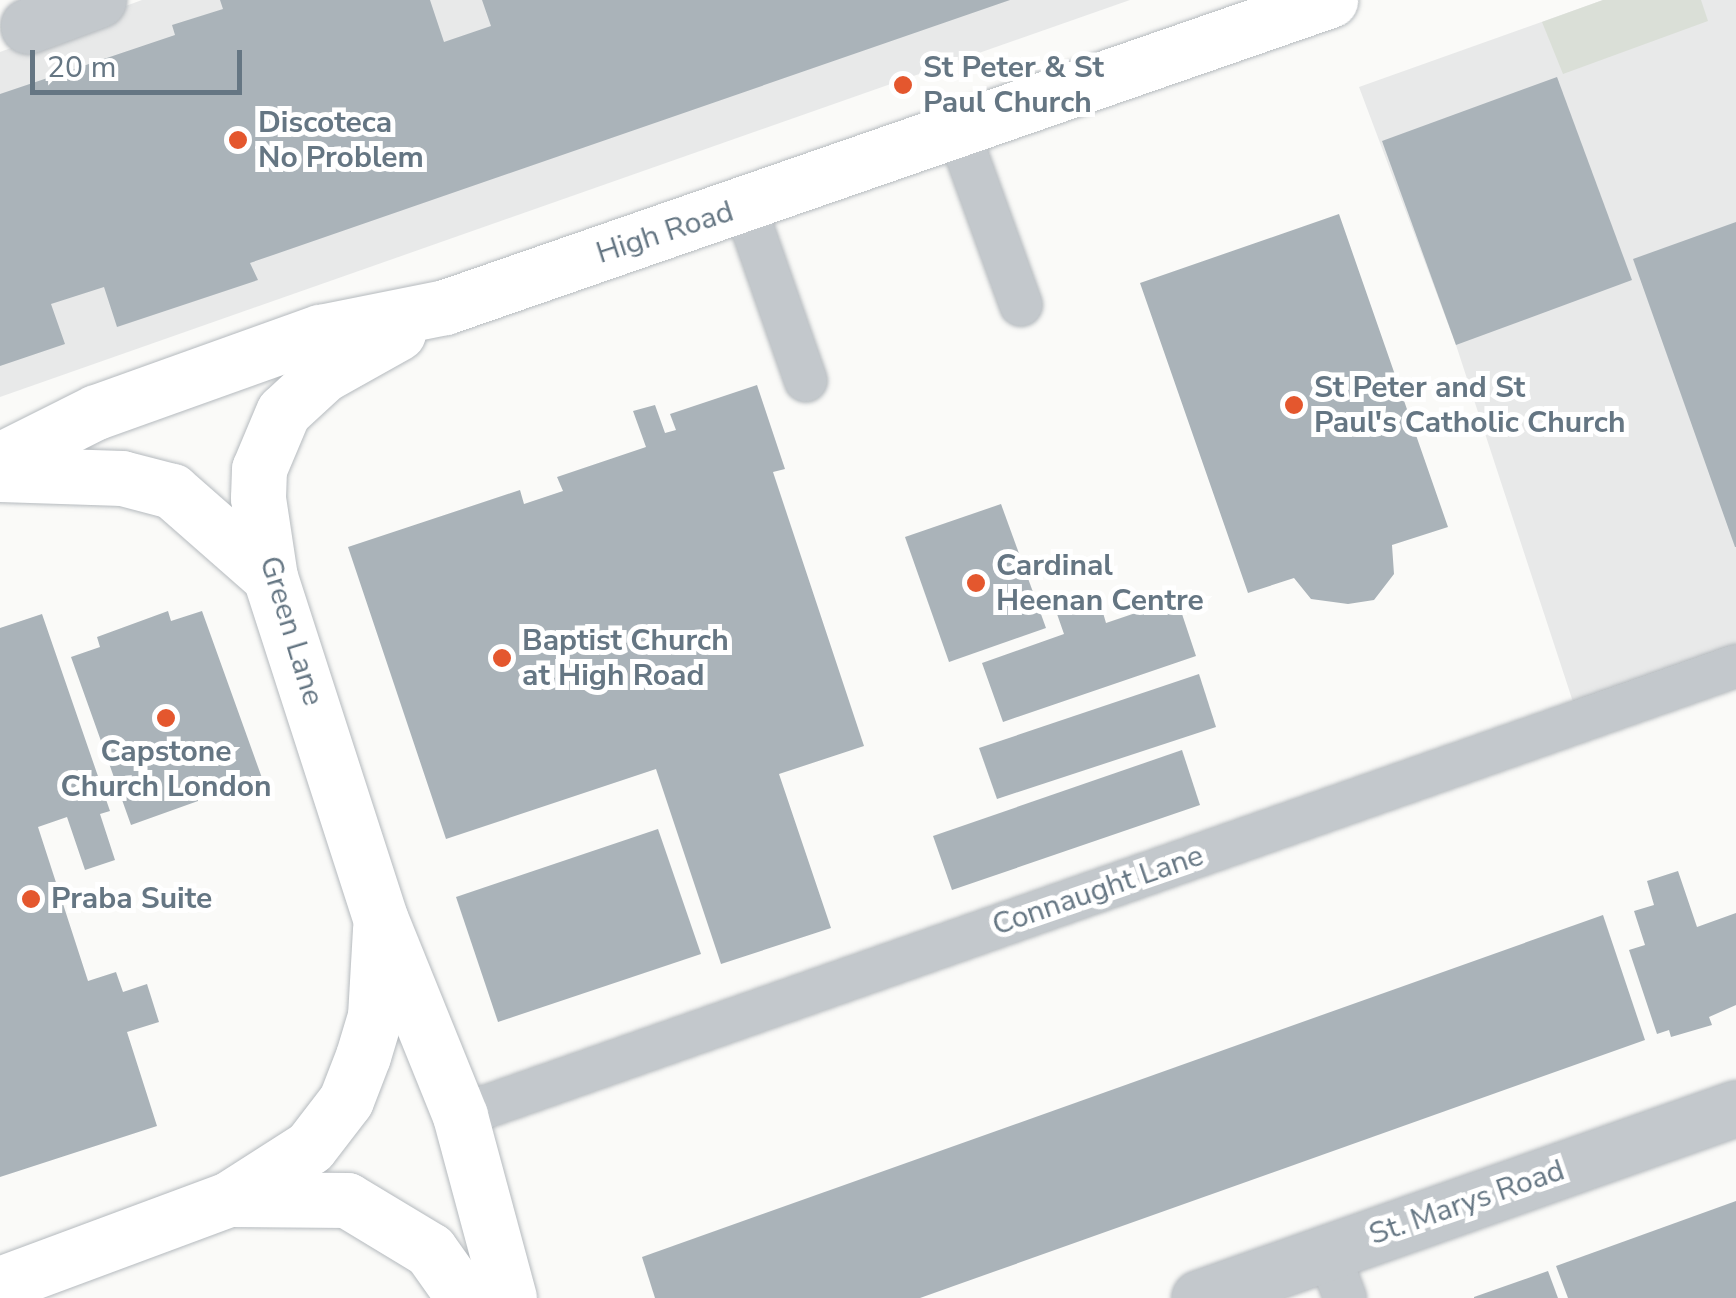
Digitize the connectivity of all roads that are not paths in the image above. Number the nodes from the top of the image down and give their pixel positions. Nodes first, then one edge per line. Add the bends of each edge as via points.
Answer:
1 (98, 0) edge
2 (1330, 0) edge
3 (14, 31) edge
4 (958, 131) junction
5 (745, 207) junction
6 (1021, 305) dead end
7 (445, 307) junction
8 (806, 381) dead end
9 (0, 460) edge
10 (0, 474) edge
11 (270, 577) junction
12 (1736, 666) edge
13 (381, 920) junction
14 (1736, 1108) edge
15 (460, 1116) junction
16 (230, 1199) junction
17 (1336, 1275) edge
18 (9, 1280) edge
19 (464, 1298) edge
20 (509, 1298) edge
21 (1199, 1298) edge

1 - 3 street
2 - 4 main road, High Road
4 - 5 main road, High Road
4 - 6 lane
5 - 7 main road, High Road
5 - 8 lane
7 - 9 main road, High Road via 320,332 96,412
7 - 11 main road, Green Lane via 323,375 275,424 259,470
10 - 11 main road via 122,478 172,491
11 - 13 main road, Green Lane
12 - 15 lane, Connaught Lane
13 - 15 main road, Green Lane
13 - 16 main road, Green Lane via 375,1016 346,1100 310,1147
14 - 17 street, St. Marys Road
15 - 20 main road, Green Lane
16 - 18 main road, Green Lane
16 - 19 main road, Green Lane via 298,1194 347,1200 430,1250
17 - 21 street, St. Marys Road

